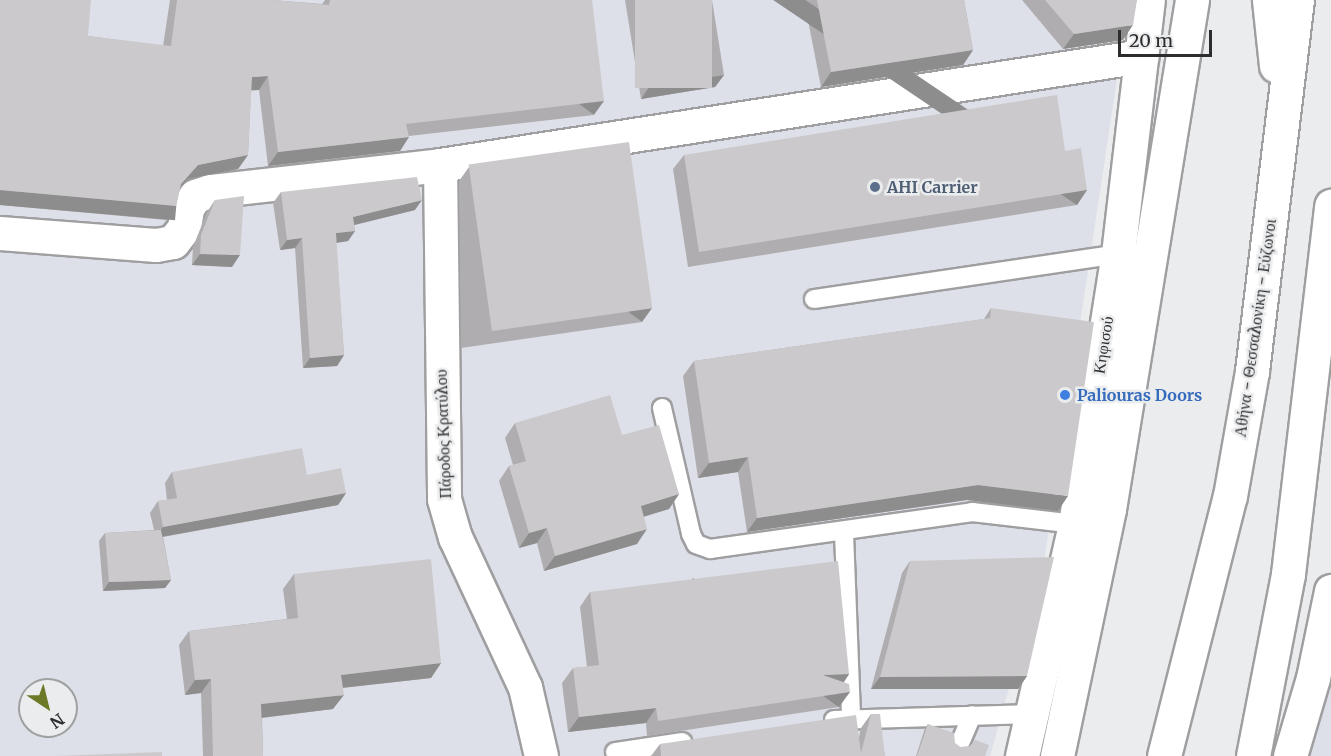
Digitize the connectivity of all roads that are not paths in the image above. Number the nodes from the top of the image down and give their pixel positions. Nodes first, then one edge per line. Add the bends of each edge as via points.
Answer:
1 (1148, 0) edge
2 (1192, 0) edge
3 (1269, 0) edge
4 (1297, 0) edge
5 (1143, 56) junction
6 (1281, 122) junction
7 (440, 165) junction
8 (1331, 206) edge
9 (0, 233) edge
10 (1118, 254) junction
11 (814, 299) dead end
12 (662, 408) dead end
13 (1075, 524) junction
14 (844, 533) junction
15 (1331, 591) edge
16 (1033, 714) junction
17 (972, 715) junction
18 (851, 717) junction
19 (816, 723) edge
20 (698, 740) edge
21 (961, 741) dead end
22 (615, 752) dead end
23 (541, 756) edge
24 (1022, 756) edge
25 (1057, 756) edge
26 (1164, 756) edge
27 (1253, 756) edge
28 (1290, 756) edge

1 - 5 main road, Κηφισού
2 - 25 main road via 1109,509
3 - 6 main road
4 - 6 main road, Αθήνα - Θεσσαλονίκη - Εύζωνοι
5 - 7 main road
5 - 10 main road, Κηφισού
6 - 26 main road, Αθήνα - Θεσσαλονίκη - Εύζωνοι via 1252,371 1230,496
7 - 9 main road via 210,191 195,196 187,208 184,228 173,242 156,245
7 - 23 main road, Πάροδος Κρατύλου via 444,499 455,537 525,687
8 - 27 main road via 1288,574
10 - 11 lane
10 - 13 main road, Κηφισού
12 - 14 lane via 696,544 710,549
13 - 14 lane via 972,512
13 - 16 main road, Κηφισού
14 - 18 lane
15 - 28 main road via 1313,678
16 - 17 lane
16 - 24 main road, Κηφισού
17 - 18 lane
17 - 21 lane
18 - 19 lane
20 - 22 lane

